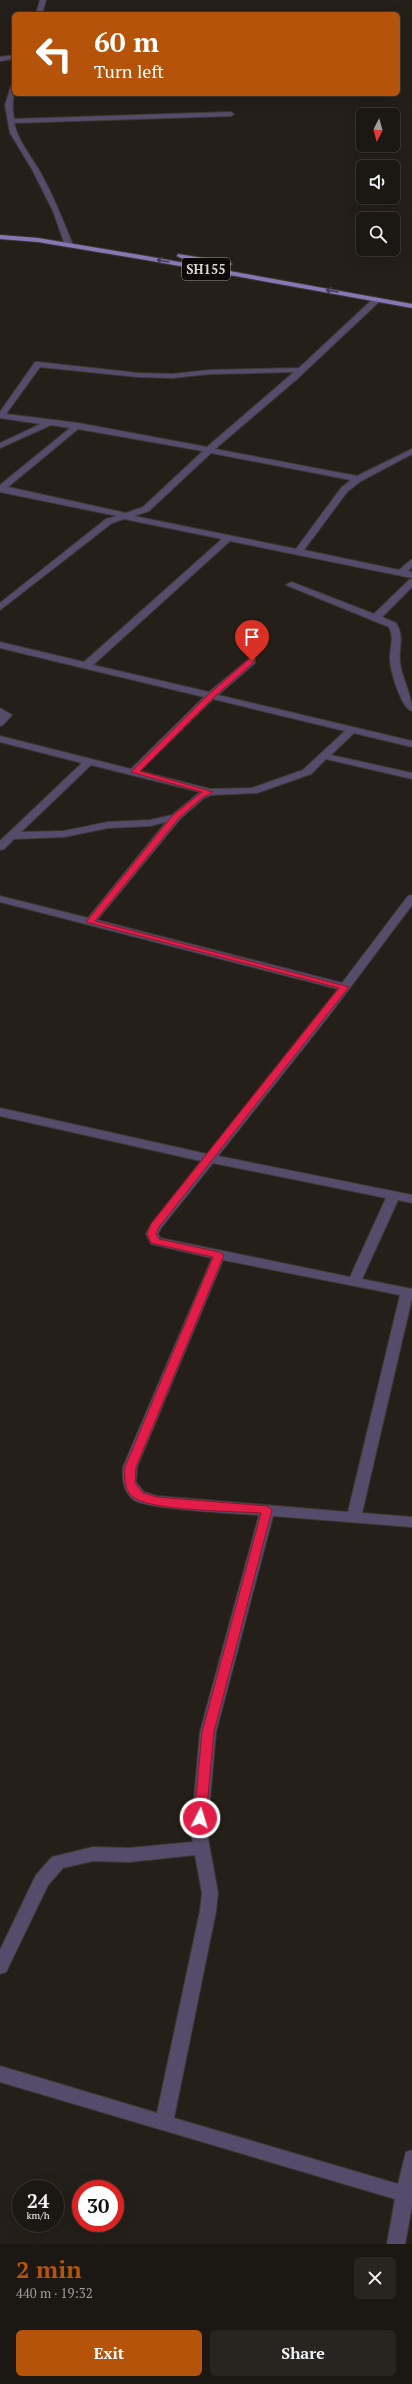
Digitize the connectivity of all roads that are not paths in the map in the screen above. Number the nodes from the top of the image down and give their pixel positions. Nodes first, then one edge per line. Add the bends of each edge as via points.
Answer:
1 (43, 0) edge
2 (40, 12) edge
3 (12, 57) edge
4 (0, 59) edge
5 (12, 92) edge
6 (231, 114) dead end
7 (11, 121) junction
8 (0, 231) edge
9 (0, 237) edge
10 (68, 243) junction
11 (233, 265) dead end
12 (241, 267) dead end
13 (378, 299) junction
14 (412, 300) edge
15 (412, 306) edge
16 (301, 370) junction
17 (1, 416) edge
18 (52, 421) junction
19 (78, 425) junction
20 (0, 446) edge
21 (210, 450) junction
22 (412, 451) edge
23 (358, 479) junction
24 (0, 488) edge
25 (127, 516) junction
26 (228, 538) junction
27 (298, 552) junction
28 (412, 562) edge
29 (401, 573) junction
30 (412, 575) edge
31 (412, 582) edge
32 (291, 586) dead end
33 (0, 607) edge
34 (376, 618) junction
35 (0, 645) edge
36 (252, 661) dead end
37 (86, 666) junction
38 (211, 696) junction
39 (412, 708) edge
40 (0, 711) edge
41 (0, 724) edge
42 (351, 730) junction
43 (0, 739) edge
44 (412, 744) edge
45 (324, 756) junction
46 (90, 761) junction
47 (134, 772) junction
48 (412, 776) edge
49 (210, 792) junction
50 (176, 817) junction
51 (11, 836) junction
52 (0, 847) edge
53 (412, 898) edge
54 (0, 899) edge
55 (408, 910) edge
56 (90, 922) junction
57 (344, 987) junction
58 (0, 1112) edge
59 (210, 1158) junction
60 (394, 1195) junction
61 (412, 1198) edge
62 (219, 1255) junction
63 (354, 1282) junction
64 (409, 1293) edge
65 (267, 1510) junction
66 (354, 1517) junction
67 (412, 1522) edge
68 (202, 1848) junction
69 (0, 1967) edge
70 (0, 2074) edge
71 (164, 2123) junction
72 (412, 2158) edge
73 (408, 2195) edge
74 (396, 2244) edge

1 - 2 street
3 - 4 street
5 - 7 street via 8,105
6 - 7 street
7 - 10 street via 12,133 36,171
8 - 10 main road, SH155
9 - 10 main road, SH155
10 - 11 main road, SH155
13 -> 10 main road, SH155
12 - 14 main road, SH155
13 - 15 main road, SH155
13 - 16 street
16 - 17 street via 210,372 172,376 138,375 38,364
16 - 21 street
17 - 18 street
18 - 19 street
18 - 20 street
19 - 21 street
19 - 24 street
21 - 23 street
21 - 25 street via 146,509
22 - 23 street
23 - 27 street via 344,490
24 - 25 street
25 - 26 street
25 - 33 street via 109,521 91,533
26 - 27 street
26 - 37 street
27 - 29 street
28 - 29 street
29 - 30 street
31 - 34 street
32 - 34 street
34 - 39 street via 393,625 398,635 395,659 408,704
35 - 37 street
36 - 38 street
37 - 38 street
38 - 42 street
38 - 47 street
40 - 41 street via 7,715
42 - 44 street
42 - 45 street
43 - 46 street
45 - 48 street
45 - 49 street via 307,772 253,791
46 - 47 street
46 - 51 street
47 - 49 street
49 - 50 street via 200,796
50 - 51 street via 150,823 108,825 64,834
50 - 56 street
51 - 52 street
53 - 55 street
54 - 56 street
55 - 57 street
56 - 57 street
57 - 59 street
58 - 59 street
59 - 60 street
59 - 62 street via 152,1234 155,1241
60 - 61 street
60 - 63 street
62 - 63 street
62 - 65 street via 130,1467 129,1483 139,1496 157,1501
63 - 64 street
64 - 66 street
65 - 66 street
65 - 68 street via 208,1732 199,1832
66 - 67 street
68 - 69 street via 129,1855 93,1854 58,1862 42,1880
68 - 71 street via 210,1893 208,1911
70 - 71 street
71 - 73 street
72 - 73 street
73 - 74 street

